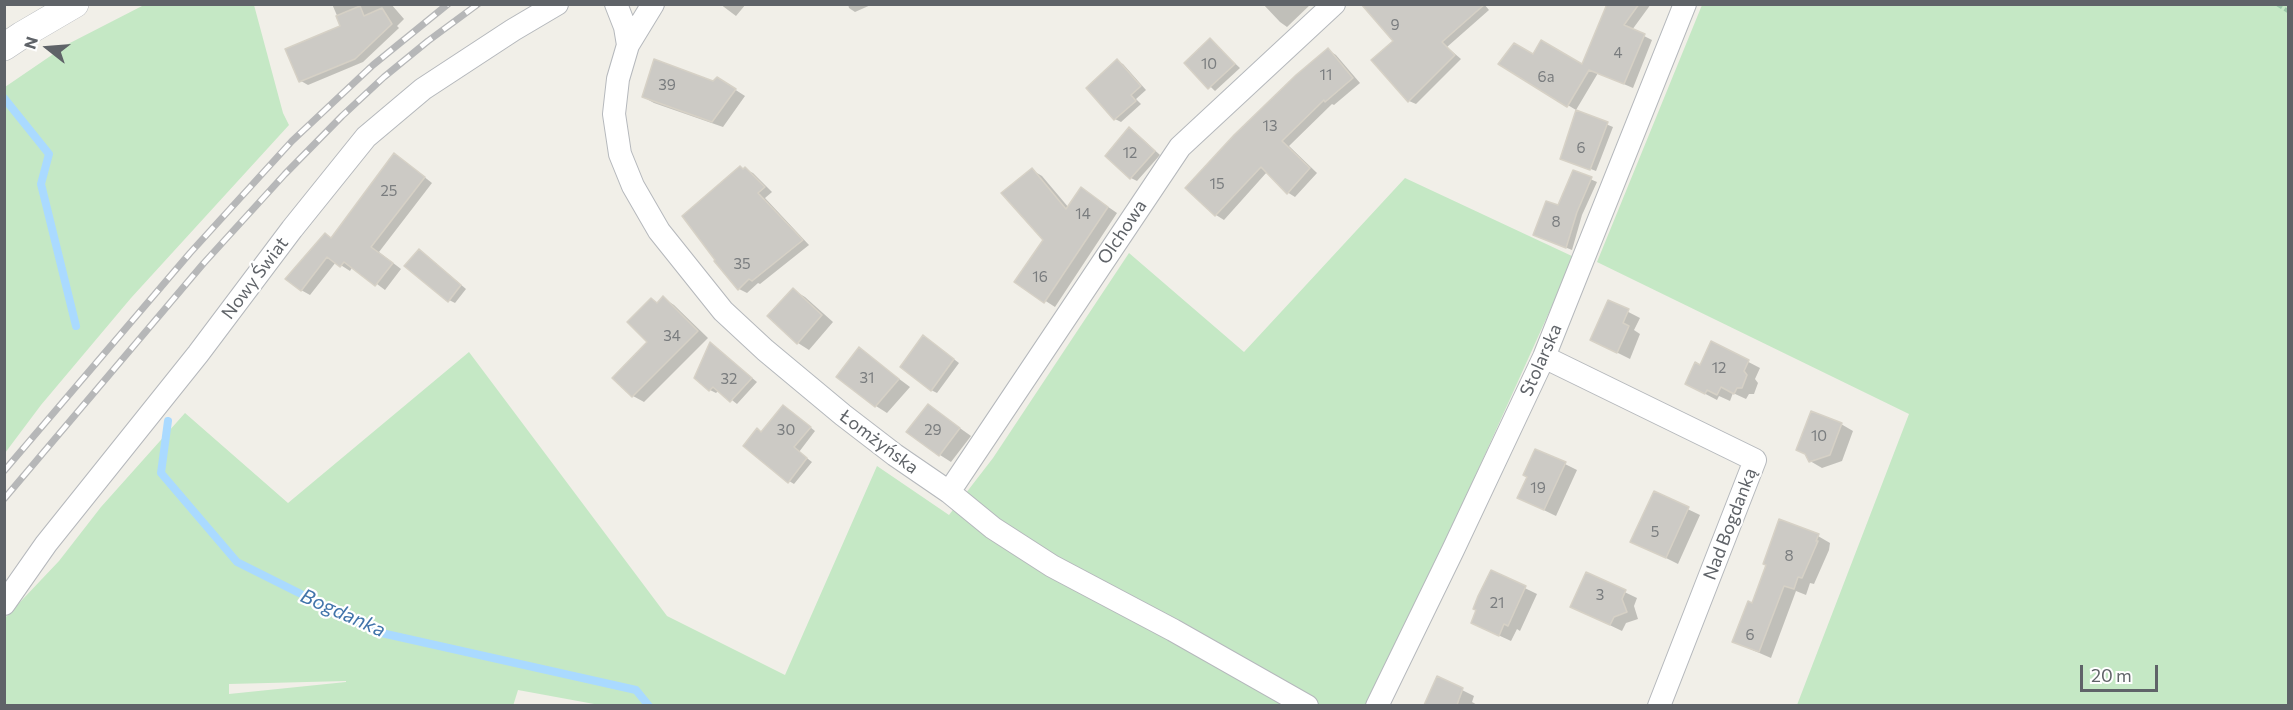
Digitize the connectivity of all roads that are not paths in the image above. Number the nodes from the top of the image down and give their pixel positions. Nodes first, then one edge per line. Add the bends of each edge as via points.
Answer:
1 (75, 4) edge
2 (556, 4) edge
3 (616, 4) edge
4 (652, 4) edge
5 (1334, 4) edge
6 (1685, 4) edge
7 (628, 45) junction
8 (4, 47) edge
9 (1544, 357) junction
10 (950, 492) junction
11 (4, 604) edge
12 (1307, 705) edge
13 (1377, 705) edge
14 (1659, 705) edge

1 - 8 street
2 - 11 street, Nowy Świat via 423,89 366,137 46,544
3 - 7 street
4 - 7 street, Łomżyńska
5 - 10 street, Olchowa via 1180,147
6 - 9 street, Stolarska
7 - 10 street, Łomżyńska via 618,79 614,114 620,154 659,231 723,311 765,350 895,455
9 - 13 street, Stolarska
9 - 14 street, Nad Bogdanką via 1755,460
10 - 12 street, Łomżyńska via 993,528 1052,566

